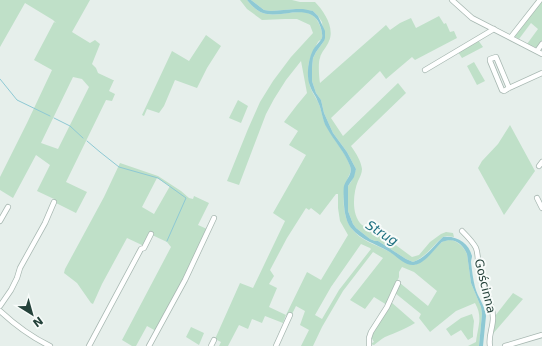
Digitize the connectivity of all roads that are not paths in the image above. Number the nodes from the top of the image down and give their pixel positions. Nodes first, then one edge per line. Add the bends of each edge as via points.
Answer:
1 (452, 0) edge
2 (540, 0) edge
3 (494, 29) junction
4 (511, 37) junction
5 (542, 44) edge
6 (536, 51) junction
7 (542, 54) edge
8 (425, 70) dead end
9 (542, 73) edge
10 (509, 88) junction
11 (536, 198) dead end
12 (54, 202) dead end
13 (8, 207) dead end
14 (542, 208) edge
15 (214, 218) dead end
16 (0, 221) edge
17 (462, 231) dead end
18 (151, 234) dead end
19 (398, 283) dead end
20 (0, 306) edge
21 (0, 311) edge
22 (290, 316) dead end
23 (542, 335) edge
24 (214, 340) dead end
25 (50, 346) edge
26 (89, 346) edge
27 (149, 346) edge
28 (210, 346) edge
29 (276, 346) edge
30 (369, 346) edge
31 (490, 346) edge
32 (504, 346) edge

1 - 3 street via 472,18
2 - 4 street
3 - 4 street
3 - 8 street
4 - 6 street
5 - 6 street
6 - 7 street
9 - 10 street
10 - 10 street via 496,57 490,59 502,90
11 - 14 street
12 - 20 street via 11,290
13 - 16 street
15 - 27 street via 185,280
17 - 31 street, Gościnna via 476,248 479,271 493,313
18 - 26 street
19 - 30 street via 371,332
21 - 25 street via 24,331
22 - 29 street
23 - 32 street
24 - 28 street

